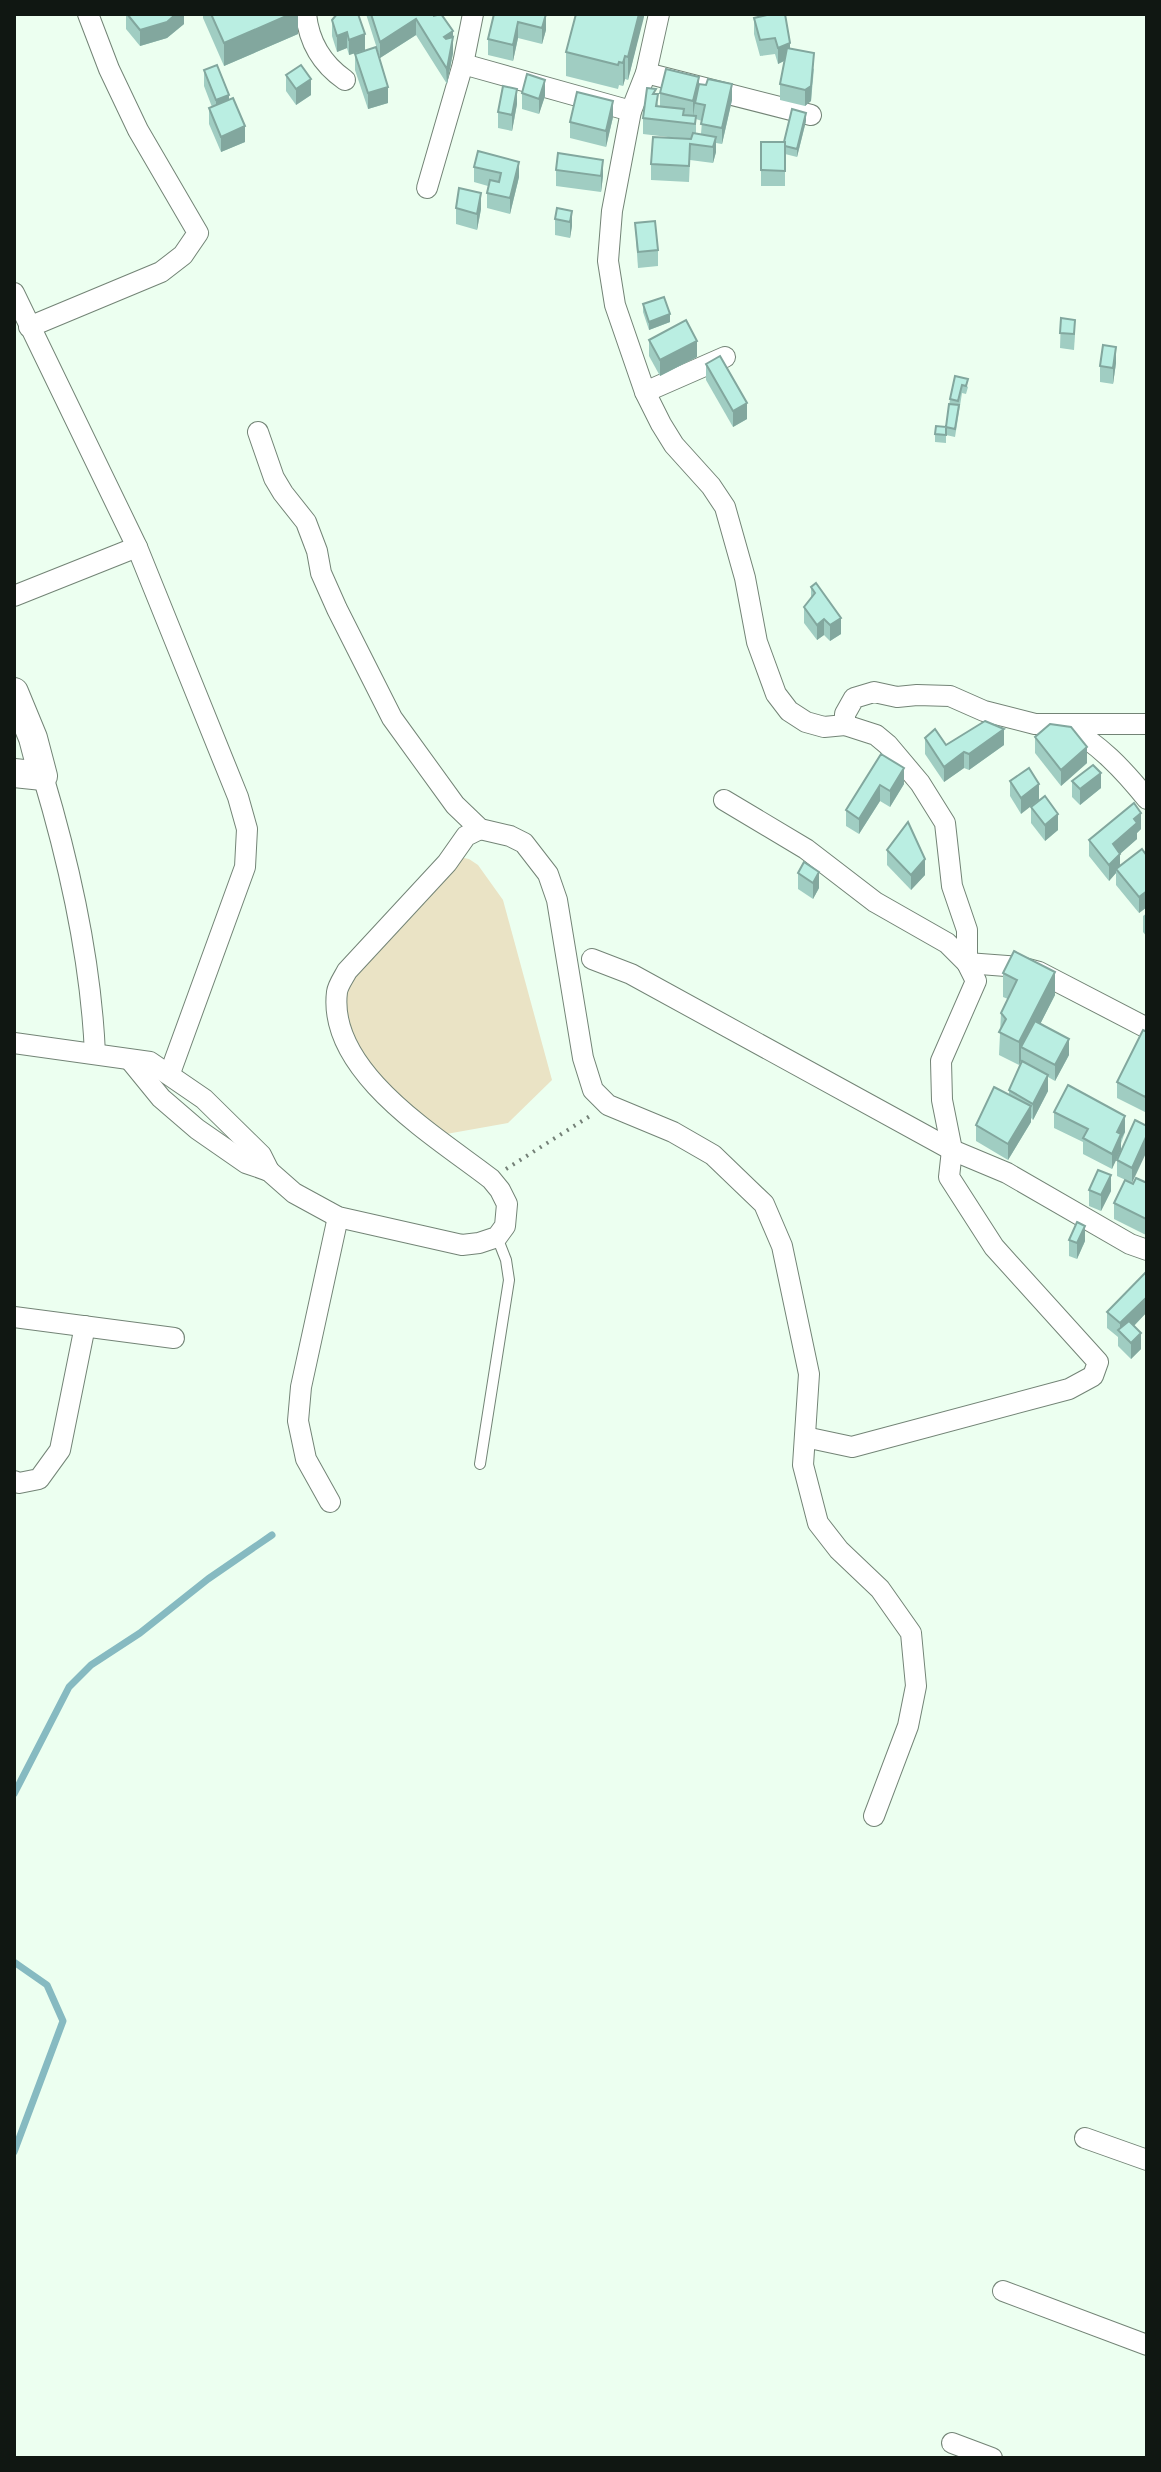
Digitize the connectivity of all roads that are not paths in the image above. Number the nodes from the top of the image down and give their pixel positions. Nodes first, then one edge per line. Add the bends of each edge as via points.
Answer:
1 (88, 14) edge
2 (306, 14) edge
3 (473, 14) edge
4 (659, 14) edge
5 (463, 64) junction
6 (646, 73) junction
7 (345, 80) dead end
8 (631, 111) junction
9 (811, 115) dead end
10 (427, 188) dead end
11 (14, 293) edge
12 (29, 327) junction
13 (725, 357) edge
14 (645, 392) junction
15 (258, 432) dead end
16 (137, 547) junction
17 (14, 596) edge
18 (14, 692) edge
19 (1065, 724) junction
20 (1147, 724) edge
21 (845, 725) junction
22 (14, 773) edge
23 (43, 776) junction
24 (1147, 799) edge
25 (724, 800) dead end
26 (480, 829) junction
27 (592, 959) dead end
28 (967, 963) junction
29 (1147, 1028) edge
30 (14, 1043) edge
31 (95, 1054) junction
32 (130, 1060) junction
33 (170, 1073) junction
34 (952, 1150) junction
35 (269, 1171) junction
36 (338, 1217) junction
37 (497, 1237) junction
38 (1147, 1250) edge
39 (14, 1317) edge
40 (85, 1326) junction
41 (174, 1338) dead end
42 (805, 1437) junction
43 (480, 1464) dead end
44 (14, 1481) edge
45 (330, 1502) dead end
46 (874, 1816) dead end
47 (1085, 2138) dead end
48 (1147, 2160) edge
49 (1003, 2291) dead end
50 (1147, 2345) edge
51 (952, 2443) dead end
52 (992, 2458) edge

1 - 12 street via 138,130 198,233 183,255 161,272
2 - 7 street via 319,56
3 - 5 street
4 - 6 street
5 - 8 street
5 - 10 street
6 - 8 street
6 - 9 street
8 - 14 street via 608,261 615,305
11 - 12 street
12 - 16 street
13 - 14 street
14 - 21 street via 674,445 725,507 757,642 776,694 806,722
15 - 26 street via 274,478 306,522 321,573 392,718 455,805
16 - 17 street
16 - 33 street via 247,829 245,867
18 - 23 street
19 - 20 street
19 - 21 street via 1035,724 950,696 874,692 854,698
19 - 24 street via 1109,756
21 - 28 street via 876,735 888,745 945,823 952,886 967,930
22 - 23 street
23 - 31 street via 68,862
25 - 28 street via 806,849 875,902 947,943
26 - 37 street via 466,836 347,971 337,990 337,1006 344,1039 384,1096 500,1190 507,1204 505,1226
26 - 42 street via 524,843 548,874 593,1090 608,1105 713,1155 764,1204 782,1246 809,1374
27 - 34 street via 631,974
28 - 29 street via 1039,972
28 - 34 street via 976,981 941,1061
30 - 31 street
31 - 32 street
32 - 33 street via 150,1062
32 - 35 street via 161,1098 197,1129 246,1163
33 - 35 street via 234,1127
34 - 38 street via 1007,1173
34 - 42 street via 949,1177 994,1247 1098,1362 1093,1376 1069,1389 852,1447
35 - 36 street via 294,1193
36 - 37 street via 462,1245
36 - 45 street via 298,1421 306,1459
37 - 43 lane via 509,1280
39 - 40 street
40 - 41 street
40 - 44 street via 60,1450 39,1479
42 - 46 street via 803,1465 818,1523 880,1589 911,1633 916,1686 908,1726
47 - 48 street
49 - 50 street
51 - 52 street

